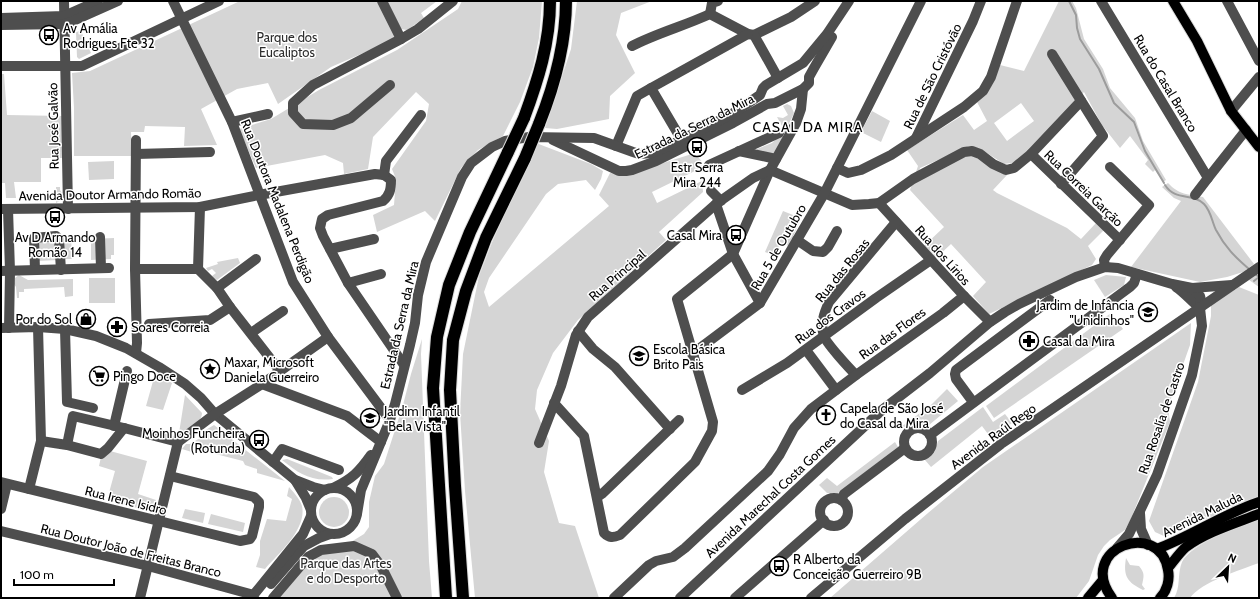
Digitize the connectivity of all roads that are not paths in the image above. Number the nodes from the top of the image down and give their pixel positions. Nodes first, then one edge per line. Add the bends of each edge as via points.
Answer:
1 (64, 1) edge
2 (98, 1) edge
3 (118, 1) edge
4 (173, 1) edge
5 (219, 1) edge
6 (382, 1) edge
7 (453, 1) edge
8 (550, 1) edge
9 (566, 1) edge
10 (718, 1) edge
11 (815, 1) edge
12 (850, 1) edge
13 (921, 1) edge
14 (981, 1) edge
15 (1017, 1) edge
16 (1101, 1) edge
17 (1173, 1) edge
18 (1227, 1) edge
19 (710, 14) junction
20 (1, 18) edge
21 (181, 18) junction
22 (64, 20) junction
23 (1, 25) edge
24 (751, 34) junction
25 (402, 39) junction
26 (632, 46) dead end
27 (1052, 54) dead end
28 (1259, 61) edge
29 (1, 66) edge
30 (65, 66) junction
31 (798, 67) junction
32 (809, 77) junction
33 (778, 78) junction
34 (1259, 78) edge
35 (390, 85) dead end
36 (651, 88) junction
37 (803, 88) junction
38 (760, 95) junction
39 (785, 98) junction
40 (1081, 101) junction
41 (767, 104) junction
42 (1231, 111) junction
43 (268, 114) dead end
44 (420, 115) dead end
45 (799, 117) junction
46 (232, 122) junction
47 (1246, 130) junction
48 (779, 133) dead end
49 (550, 138) junction
50 (594, 138) junction
51 (682, 139) junction
52 (136, 140) dead end
53 (915, 140) junction
54 (616, 146) junction
55 (1259, 147) edge
56 (739, 151) junction
57 (210, 152) dead end
58 (633, 152) junction
59 (136, 154) junction
60 (1031, 154) junction
61 (586, 155) junction
62 (776, 159) junction
63 (709, 165) dead end
64 (1110, 166) dead end
65 (837, 168) junction
66 (632, 170) junction
67 (770, 170) junction
68 (384, 175) junction
69 (1208, 178) junction
70 (1061, 184) junction
71 (711, 191) dead end
72 (259, 194) junction
73 (824, 194) junction
74 (1195, 195) dead end
75 (719, 203) junction
76 (879, 203) junction
77 (200, 207) junction
78 (136, 208) junction
79 (4, 209) edge
80 (68, 209) junction
81 (896, 222) junction
82 (837, 231) dead end
83 (100, 237) dead end
84 (374, 239) dead end
85 (797, 240) junction
86 (1120, 240) junction
87 (330, 250) junction
88 (733, 254) junction
89 (256, 260) dead end
90 (931, 260) junction
91 (1258, 267) edge
92 (1105, 268) junction
93 (135, 269) junction
94 (198, 269) junction
95 (35, 270) junction
96 (61, 270) junction
97 (6, 271) edge
98 (381, 274) dead end
99 (1137, 274) junction
100 (348, 283) junction
101 (1172, 284) junction
102 (1232, 285) junction
103 (217, 288) junction
104 (1192, 288) junction
105 (964, 296) junction
106 (1050, 300) dead end
107 (760, 303) junction
108 (230, 307) junction
109 (1200, 308) junction
110 (282, 311) dead end
111 (990, 322) junction
112 (150, 324) dead end
113 (38, 327) junction
114 (5, 328) edge
115 (65, 329) junction
116 (578, 331) junction
117 (251, 333) junction
118 (824, 336) junction
119 (328, 337) junction
120 (806, 350) junction
121 (136, 353) junction
122 (692, 354) junction
123 (404, 365) junction
124 (127, 371) dead end
125 (280, 371) junction
126 (856, 376) junction
127 (262, 384) junction
128 (742, 390) dead end
129 (836, 390) junction
130 (973, 402) junction
131 (554, 403) junction
132 (93, 408) dead end
133 (215, 414) junction
134 (390, 420) junction
135 (679, 420) dead end
136 (119, 427) junction
137 (670, 429) junction
138 (930, 435) junction
139 (41, 441) junction
140 (178, 442) junction
141 (380, 442) junction
142 (539, 443) dead end
143 (67, 445) junction
144 (905, 448) junction
145 (273, 462) junction
146 (339, 470) dead end
147 (170, 476) junction
148 (295, 480) junction
149 (4, 483) edge
150 (29, 489) junction
151 (329, 489) junction
152 (597, 497) junction
153 (841, 500) junction
154 (1259, 502) edge
155 (1, 509) edge
156 (1140, 511) junction
157 (311, 513) junction
158 (357, 514) junction
159 (1259, 514) edge
160 (824, 520) junction
161 (158, 522) junction
162 (1, 531) edge
163 (330, 534) junction
164 (1152, 547) junction
165 (1117, 548) junction
166 (148, 566) junction
167 (1168, 568) junction
168 (1103, 580) junction
169 (255, 597) edge
170 (1161, 597) edge
171 (140, 598) edge
172 (273, 598) edge
173 (397, 598) edge
174 (446, 598) edge
175 (463, 598) edge
176 (614, 598) edge
177 (680, 598) edge
178 (735, 598) edge
179 (811, 598) edge
180 (1088, 598) edge
181 (1112, 598) edge

1 - 22 street, Rua José Galvão
2 - 22 street
3 - 22 street via 73,21
4 - 21 street, Rua Doutora Madalena Perdigão
5 - 21 street
6 - 25 street
7 - 25 street
8 - 174 highway, bridge via 546,50 533,93 524,118 470,232 449,285 437,337 433,388
9 - 175 highway, bridge via 561,55 550,97 525,158 486,238 466,291 453,340 450,390
10 - 19 street via 712,3
11 - 24 street via 791,17
12 - 31 street, Estrada da Serra da Mira via 828,34
12 - 32 street, Estrada da Serra da Mira
13 - 65 street, Rua 5 de Outubro
14 - 53 street, Rua de São Cristóvão
15 - 53 street via 991,77 982,91
16 - 69 street, Rua do Casal Branco
17 - 42 main road via 1197,41
18 - 28 street
19 - 24 street
19 - 26 street
20 - 22 street
21 - 30 street via 82,66
21 - 46 street, Rua Doutora Madalena Perdigão
22 - 23 street
22 - 30 street, Rua José Galvão
24 - 33 street
24 - 36 street
25 - 35 street via 313,85 293,102 293,113 303,124 334,125 351,118
27 - 40 street
29 - 30 street
30 - 80 street, Rua José Galvão
31 - 32 street via 803,68
31 - 33 street, Estrada da Serra da Mira
32 - 37 street, Estrada da Serra da Mira
33 - 38 street, Estrada da Serra da Mira via 766,84
34 - 42 street
36 - 51 street
36 - 54 street via 637,96
37 - 39 street, Estrada da Serra da Mira
37 - 45 street
38 - 41 street, Estrada da Serra da Mira
38 - 51 street, Estrada da Serra da Mira via 732,114
39 - 41 street, Estrada da Serra da Mira
39 - 45 street via 795,103
40 - 60 street
40 - 70 street via 1103,136
41 - 66 street, Estrada da Serra da Mira via 733,124
42 - 47 main road
43 - 46 street
44 - 68 street via 386,161
45 - 62 street
46 - 72 street, Rua Doutora Madalena Perdigão
47 - 55 main road
47 - 69 street
48 - 56 street
49 - 50 street, Estrada da Serra da Mira
49 - 61 street, Estrada da Serra da Mira
49 - 123 street, Estrada da Serra da Mira via 529,137 505,141 471,162 462,177 426,262
50 - 54 street, Estrada da Serra da Mira
50 - 61 street via 588,140
51 - 58 street, Estrada da Serra da Mira via 652,153
52 - 59 street
53 - 65 street via 861,170 848,173
54 - 58 street, Estrada da Serra da Mira
56 - 62 street
56 - 63 street
57 - 59 street
58 - 66 street via 637,158
59 - 78 street
60 - 70 street, Rua Correia Garção
60 - 76 street via 1014,168 1006,170 980,154 964,152 913,179
61 - 66 street, Estrada da Serra da Mira via 619,170
62 - 67 street
64 - 86 street via 1149,205
65 - 73 street, Rua 5 de Outubro
67 - 73 street
67 - 75 street, Rua Principal via 753,178
67 - 88 street
68 - 72 street, Avenida Doutor Armando Romão via 375,174
68 - 87 street via 391,180 391,188 383,201 328,215 322,219 320,228
69 - 74 street
70 - 86 street, Rua Correia Garção
71 - 75 street
72 - 77 street, Avenida Doutor Armando Romão
72 - 119 street, Rua Doutora Madalena Perdigão via 293,282
73 - 76 street via 852,205
73 - 85 street, Rua 5 de Outubro
75 - 88 street
75 - 116 street, Rua Principal via 588,317
76 - 81 street, Rua dos Lírios
77 - 78 street, Avenida Doutor Armando Romão
77 - 94 street
78 - 80 street, Avenida Doutor Armando Romão
78 - 93 street
79 - 80 street, Avenida Doutor Armando Romão
79 - 97 street
81 - 90 street, Rua dos Lírios
81 - 118 street, Rua das Rosas via 829,302 822,323
82 - 85 street via 823,252 813,251
83 - 96 street via 105,268
84 - 87 street
85 - 107 street, Rua 5 de Outubro
86 - 92 street via 1105,257
87 - 100 street
88 - 107 street
88 - 122 street via 677,298
89 - 103 street
90 - 105 street, Rua dos Lírios
90 - 118 street, Rua dos Cravos
91 - 102 street, Avenida Raúl Rego
92 - 99 street via 1118,268
92 - 111 street, Avenida Marechal Costa Gomes via 1076,277 1030,298
93 - 94 street
93 - 121 street
94 - 103 street
95 - 96 street
95 - 96 street via 34,238 56,236 59,239
95 - 97 street
97 - 114 street
98 - 100 street
99 - 101 street
99 - 130 street via 1130,287
100 - 123 street
101 - 104 street
101 - 109 street
102 - 104 street
102 - 109 street, Avenida Raúl Rego
103 - 108 street
104 - 109 street, Rua Rosalía de Castro via 1200,296
105 - 111 street, Rua dos Lírios
105 - 126 street, Rua das Flores
106 - 130 street via 956,370 956,379
107 - 122 street, Rua 5 de Outubro
108 - 112 street via 210,320
108 - 117 street
109 - 156 street, Rua Rosalía de Castro via 1202,326 1192,376 1157,475
109 - 179 street, Avenida Raúl Rego via 1001,444
110 - 117 street
111 - 177 street, Avenida Marechal Costa Gomes via 882,410
113 - 114 street
113 - 115 street
113 - 139 street
115 - 121 street via 96,336
115 - 132 street via 67,402
116 - 131 street, Rua Principal
116 - 137 street via 593,349 615,367
117 - 125 street
118 - 120 street, Rua dos Cravos
118 - 126 street
119 - 125 street
119 - 134 street, Rua Doutora Madalena Perdigão
120 - 128 street, Rua dos Cravos
120 - 129 street
121 - 133 street via 185,384
122 - 152 street via 713,422 712,431 695,462 614,538 604,533
123 - 134 street, Estrada da Serra da Mira
124 - 136 street
125 - 127 street
126 - 129 street, Rua das Flores
127 - 133 street
127 - 141 street via 347,416
129 - 176 street, Rua das Flores via 804,416 771,467 746,492 686,548 673,557 649,565
130 - 138 street
131 - 142 street, Rua Principal
131 - 152 street via 584,436
133 - 140 street
133 - 145 street
134 - 141 street, Estrada da Serra da Mira
135 - 137 street
136 - 140 street
136 - 143 street via 108,448 101,454
136 - 143 street via 73,416
137 - 152 street
138 - 144 street via 923,429 909,431 904,438
138 - 144 street via 932,444 924,455 915,456
139 - 143 street
139 - 150 street
140 - 147 street
141 - 151 street via 359,472
141 - 158 street via 361,490
144 - 153 street via 844,494
145 - 146 street via 282,449
145 - 148 street
147 - 161 street
147 - 161 street, Rua Irene Isidro via 254,497 259,502 259,507 252,536 240,541
148 - 151 street via 313,487
148 - 157 street via 306,498
149 - 150 street, Rua Irene Isidro
149 - 155 street
150 - 161 street, Rua Irene Isidro
151 - 157 street via 315,498
151 - 158 street via 341,489 348,493 356,506
153 - 160 street via 836,498 824,503 821,512
153 - 160 street via 848,510 844,522 833,526
154 - 164 main road, Avenida Maluda via 1244,507 1178,541
156 - 164 street via 1141,529
156 - 165 street, Rua Rosalía de Castro via 1129,534
157 - 163 street via 318,528
157 - 169 street via 303,534
158 - 163 street via 345,532
159 - 167 main road, Avenida Maluda via 1187,547
160 - 178 street
161 - 166 street
162 - 166 street, Rua Doutor João de Freitas Branco
163 - 169 street via 304,546
164 - 165 main road via 1135,542
164 - 167 main road via 1165,560
165 - 168 main road via 1105,562
166 - 169 street, Rua Doutor João de Freitas Branco
166 - 171 street
167 - 170 main road via 1168,582
168 - 180 main road
168 - 181 main road
172 - 173 street via 308,557 321,550 354,546 372,554

